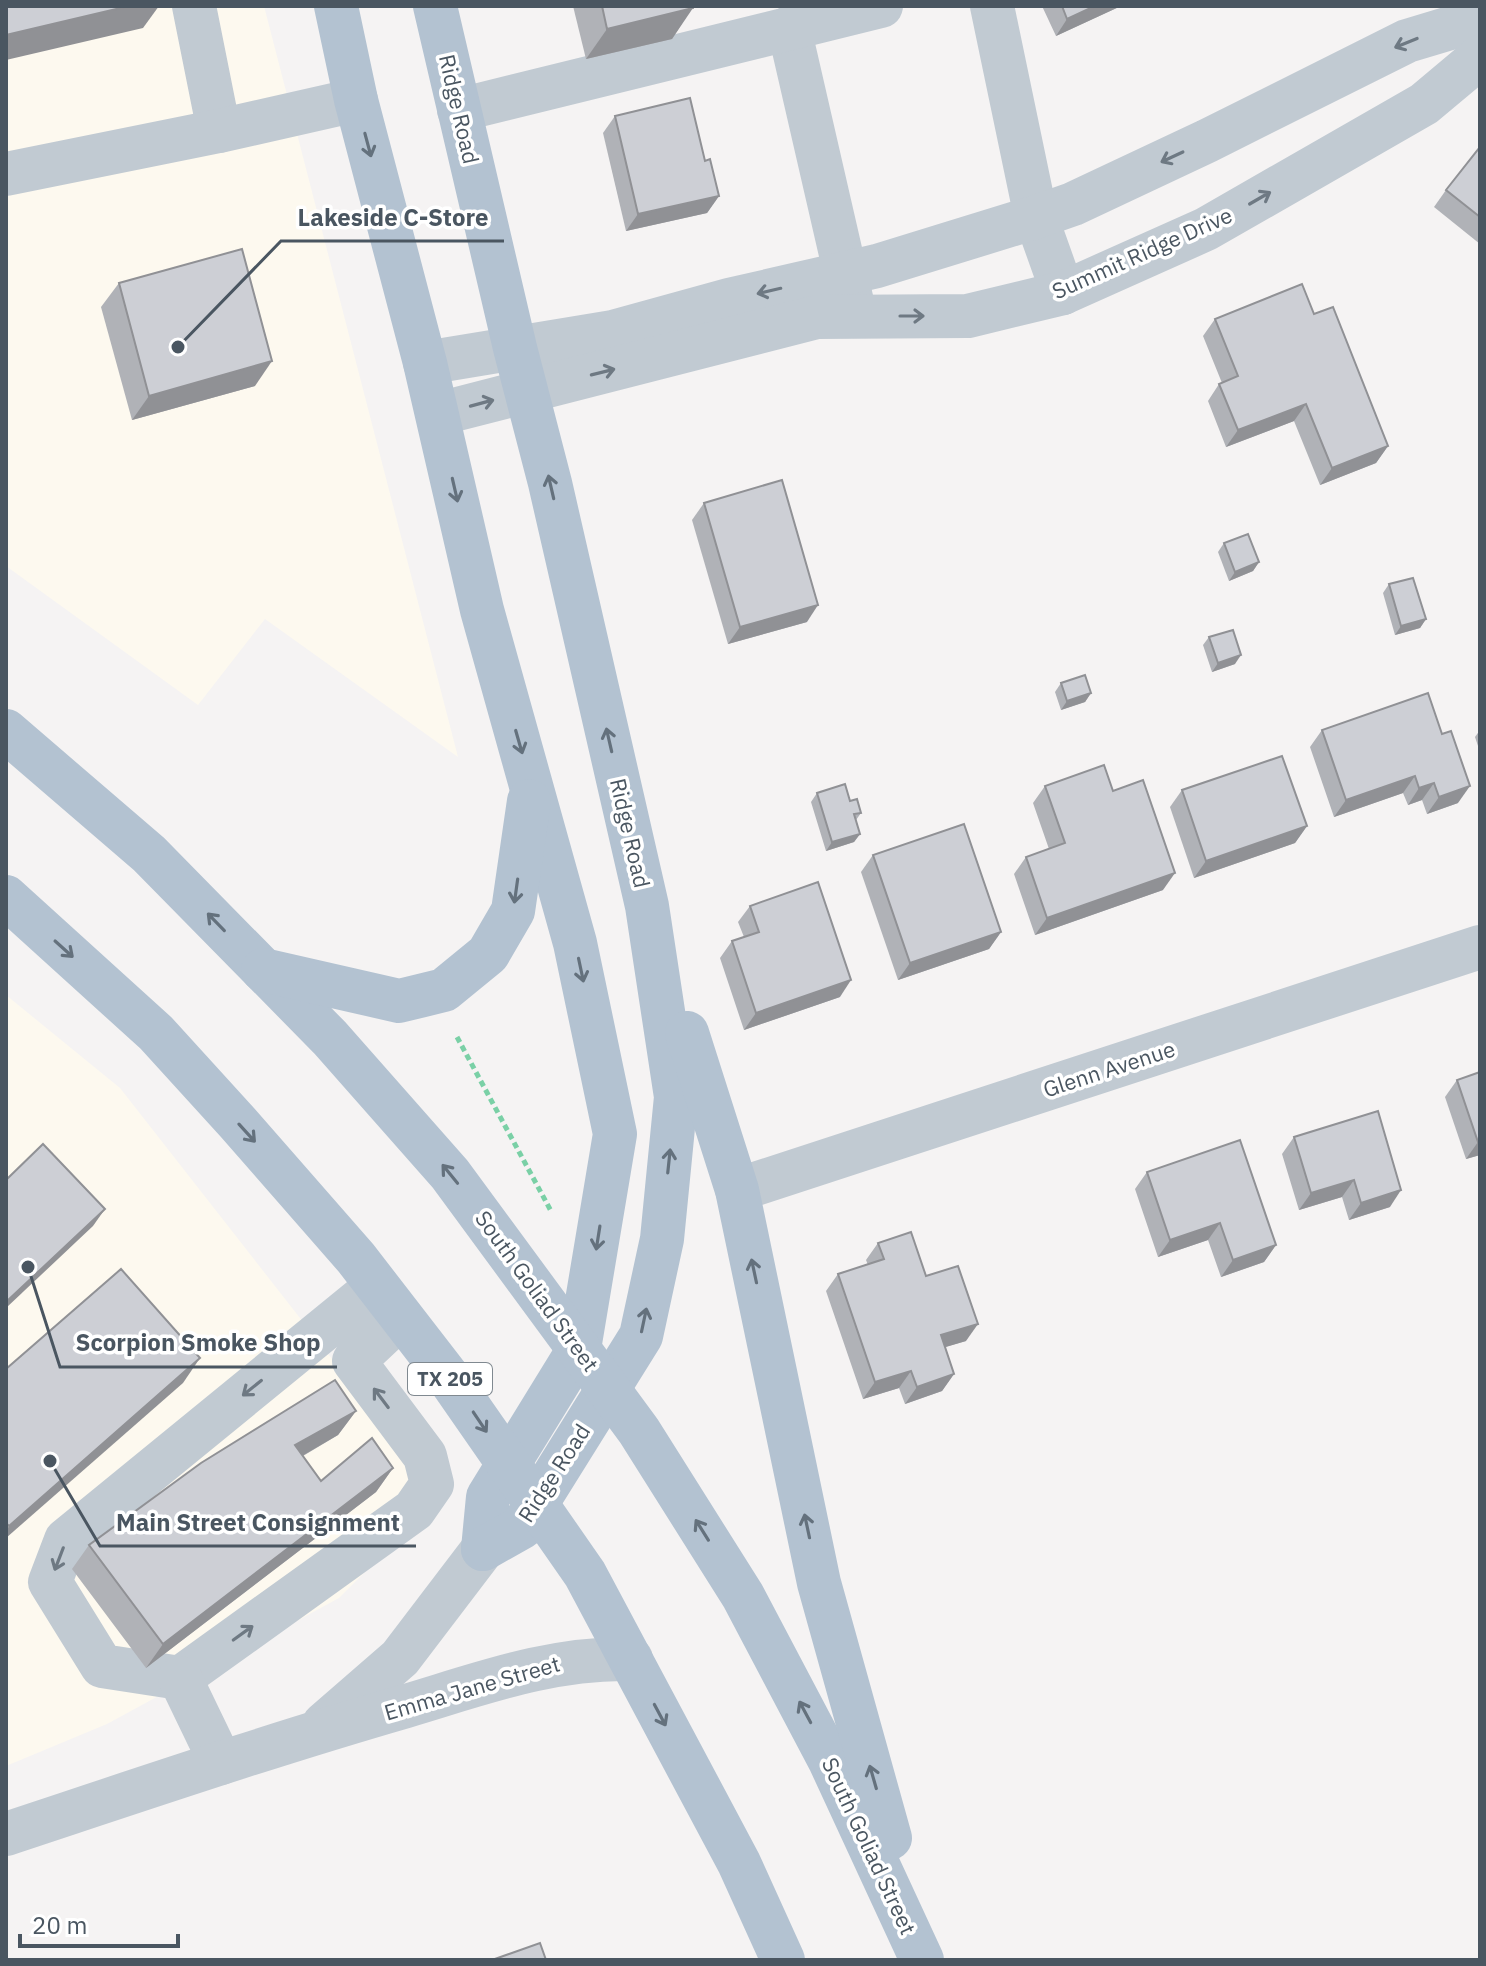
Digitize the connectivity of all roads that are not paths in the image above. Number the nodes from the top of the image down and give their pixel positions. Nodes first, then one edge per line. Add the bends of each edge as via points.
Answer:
1 (194, 6) edge
2 (336, 6) edge
3 (435, 6) edge
4 (881, 6) edge
5 (992, 6) edge
6 (1480, 19) edge
7 (789, 28) junction
8 (1480, 57) edge
9 (356, 100) junction
10 (459, 110) junction
11 (219, 131) junction
12 (6, 174) edge
13 (1036, 217) junction
14 (845, 273) junction
15 (1063, 293) junction
16 (856, 316) junction
17 (515, 348) junction
18 (425, 363) junction
19 (527, 391) junction
20 (438, 414) junction
21 (6, 731) edge
22 (532, 786) junction
23 (6, 897) edge
24 (647, 906) junction
25 (1480, 947) edge
26 (263, 970) junction
27 (737, 1190) junction
28 (389, 1301) junction
29 (579, 1349) junction
30 (608, 1388) junction
31 (508, 1464) junction
32 (536, 1504) junction
33 (483, 1549) junction
34 (631, 1659) junction
35 (180, 1678) junction
36 (315, 1733) junction
37 (221, 1763) junction
38 (6, 1834) edge
39 (783, 1960) edge
40 (923, 1960) edge

1 - 11 street
2 - 9 main road, Ridge Road
3 - 10 main road, Ridge Road
4 - 7 street
5 - 13 street
6 -> 13 street via 1407,41 1207,141
7 - 10 street
7 - 14 street
15 -> 8 street, Summit Ridge Drive via 1206,229 1424,104
9 - 11 street
9 -> 18 main road, Ridge Road
10 - 17 main road, Ridge Road
11 - 12 street
13 - 14 street
13 - 15 street
14 - 16 street
14 -> 17 street via 613,332
16 -> 15 street, Summit Ridge Drive via 968,316
19 -> 16 street, Summit Ridge Drive via 817,317
17 - 18 street
17 - 19 main road, Ridge Road
18 - 20 main road, Ridge Road
20 -> 19 street, Summit Ridge Drive
24 -> 19 main road, Ridge Road
20 -> 22 main road, Ridge Road via 482,610
26 -> 21 main road, South Goliad Street via 149,854
22 -> 26 main road via 513,911 488,954 444,990 399,1001
22 -> 29 main road, Ridge Road via 575,943 615,1134
23 -> 28 main road, TX 205 via 156,1033 300,1191
24 - 27 main road
30 -> 24 main road, Ridge Road via 641,1336 662,1239 676,1097
25 - 27 street, Glenn Avenue
29 -> 26 main road, South Goliad Street via 450,1174
40 -> 27 main road via 819,1583
28 -> 31 main road, TX 205
35 -> 28 street via 414,1510 432,1484 425,1456 354,1361
28 -> 35 street via 66,1540 50,1582 102,1666
29 - 30 main road, South Goliad Street
29 - 31 main road, Ridge Road
30 - 32 main road, Ridge Road
40 -> 30 main road, South Goliad Street via 830,1761 743,1596
31 - 32 main road, TX 205
31 - 33 main road, Ridge Road via 488,1497
32 - 33 main road, Ridge Road via 522,1527
32 - 34 main road, TX 205 via 585,1574
33 - 36 street, Emma Jane Street via 400,1658
34 - 36 street, Emma Jane Street via 574,1660 534,1668
34 -> 39 main road, TX 205 via 739,1863
35 - 37 street
36 - 37 street, Emma Jane Street
37 - 38 street, Emma Jane Street

